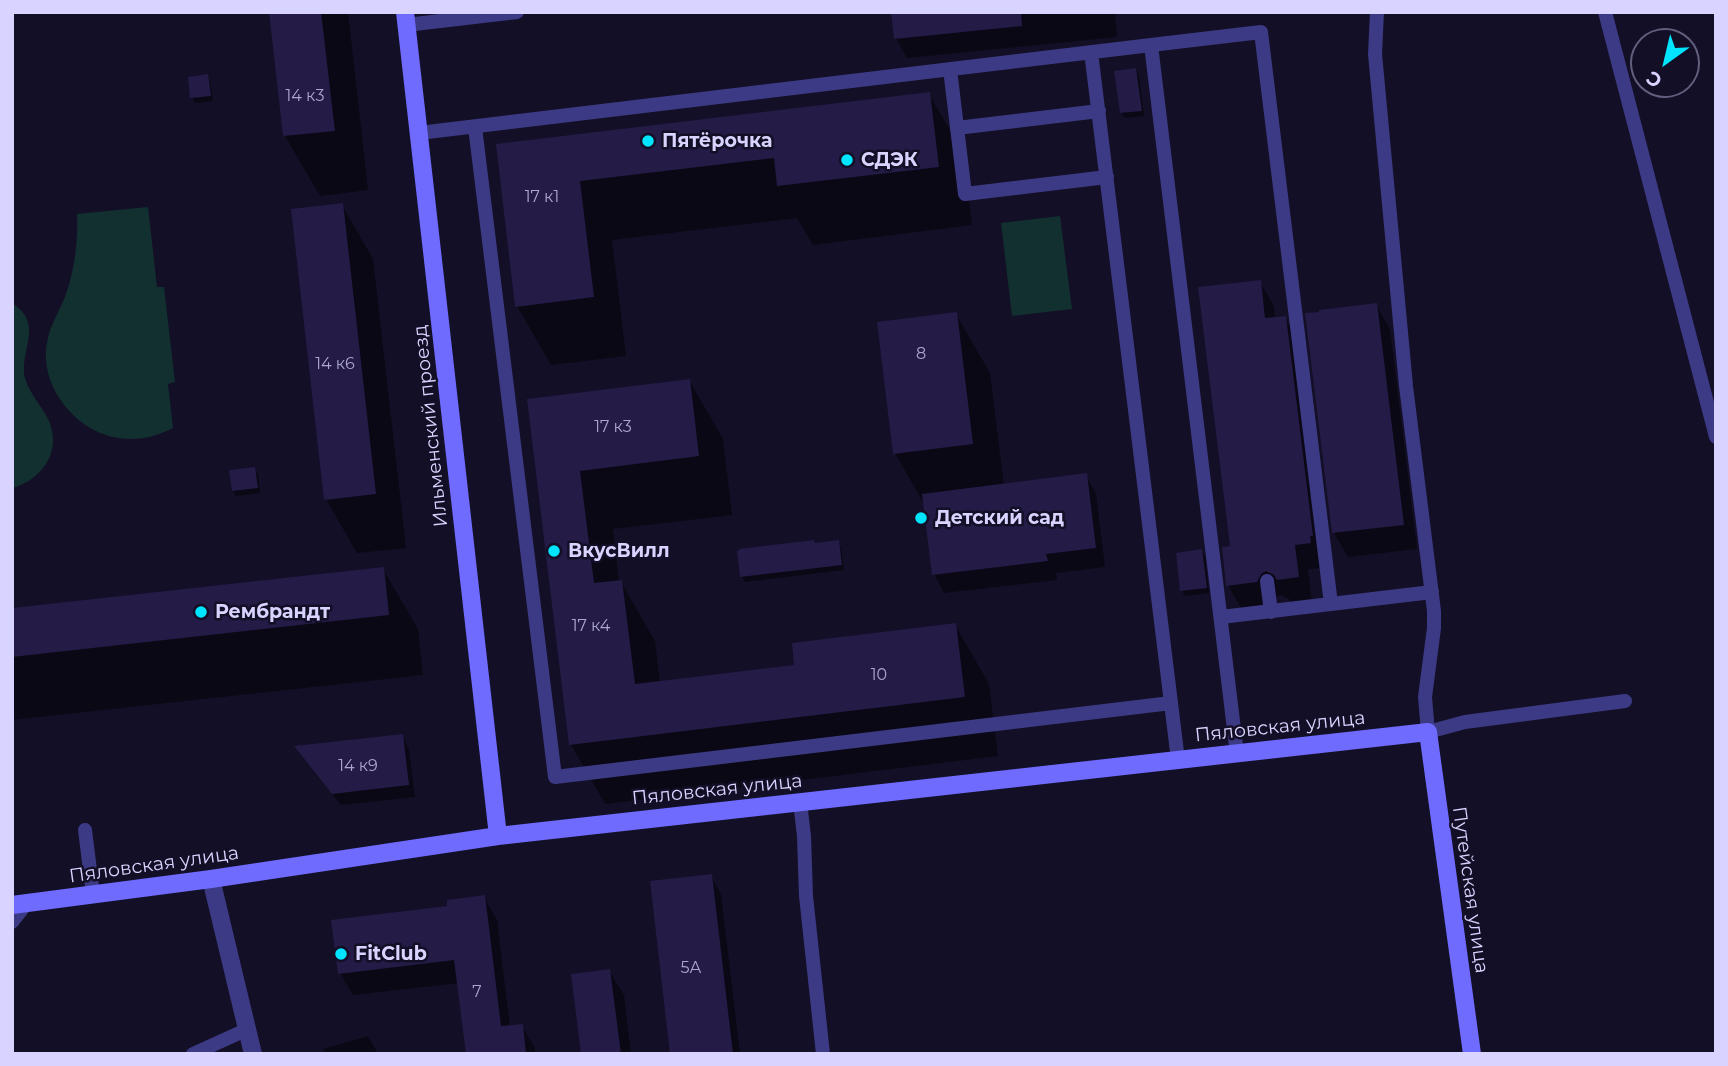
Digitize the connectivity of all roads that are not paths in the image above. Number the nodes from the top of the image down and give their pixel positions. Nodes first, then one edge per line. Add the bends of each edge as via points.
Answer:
1 (517, 12) edge
2 (1377, 12) edge
3 (1605, 12) edge
4 (405, 19) edge
5 (1151, 45) junction
6 (1091, 52) junction
7 (950, 69) junction
8 (1099, 111) junction
9 (475, 127) junction
10 (957, 128) junction
11 (419, 133) junction
12 (1107, 177) junction
13 (1716, 437) edge
14 (1267, 581) dead end
15 (1432, 592) junction
16 (1331, 604) junction
17 (1271, 612) junction
18 (1221, 617) junction
19 (1625, 701) dead end
20 (1171, 703) junction
21 (1428, 732) junction
22 (1237, 754) junction
23 (1178, 760) junction
24 (800, 802) junction
25 (85, 830) dead end
26 (498, 835) junction
27 (211, 879) junction
28 (93, 894) junction
29 (20, 904) edge
30 (12, 922) edge
31 (247, 1029) junction
32 (193, 1054) edge
33 (253, 1054) edge
34 (824, 1054) edge
35 (1472, 1054) edge

1 - 4 lane
2 - 15 lane via 1375,54
3 - 13 lane
4 - 11 street, Ильменский проезд
5 - 6 lane
5 - 16 lane via 1261,32
5 - 18 lane
6 - 7 lane
6 - 8 lane
7 - 9 lane
7 - 10 lane
8 - 10 lane
8 - 12 lane
9 - 11 lane
9 - 20 lane via 555,777
10 - 12 lane via 965,194
11 - 26 street, Ильменский проезд
12 - 20 lane
14 - 17 lane
15 - 16 lane
15 - 21 lane via 1434,628 1425,697
16 - 17 lane
17 - 18 lane
18 - 22 lane
19 - 21 lane via 1465,722
20 - 23 lane
21 - 22 street, Пяловская улица
21 - 35 street, Путейская улица
22 - 23 street, Пяловская улица
23 - 24 street, Пяловская улица
24 - 26 street, Пяловская улица
24 - 34 lane
25 - 28 lane
26 - 27 street, Пяловская улица
27 - 28 street, Пяловская улица
27 - 31 street
28 - 29 street, Пяловская улица
29 - 30 lane
31 - 32 lane
31 - 33 street

